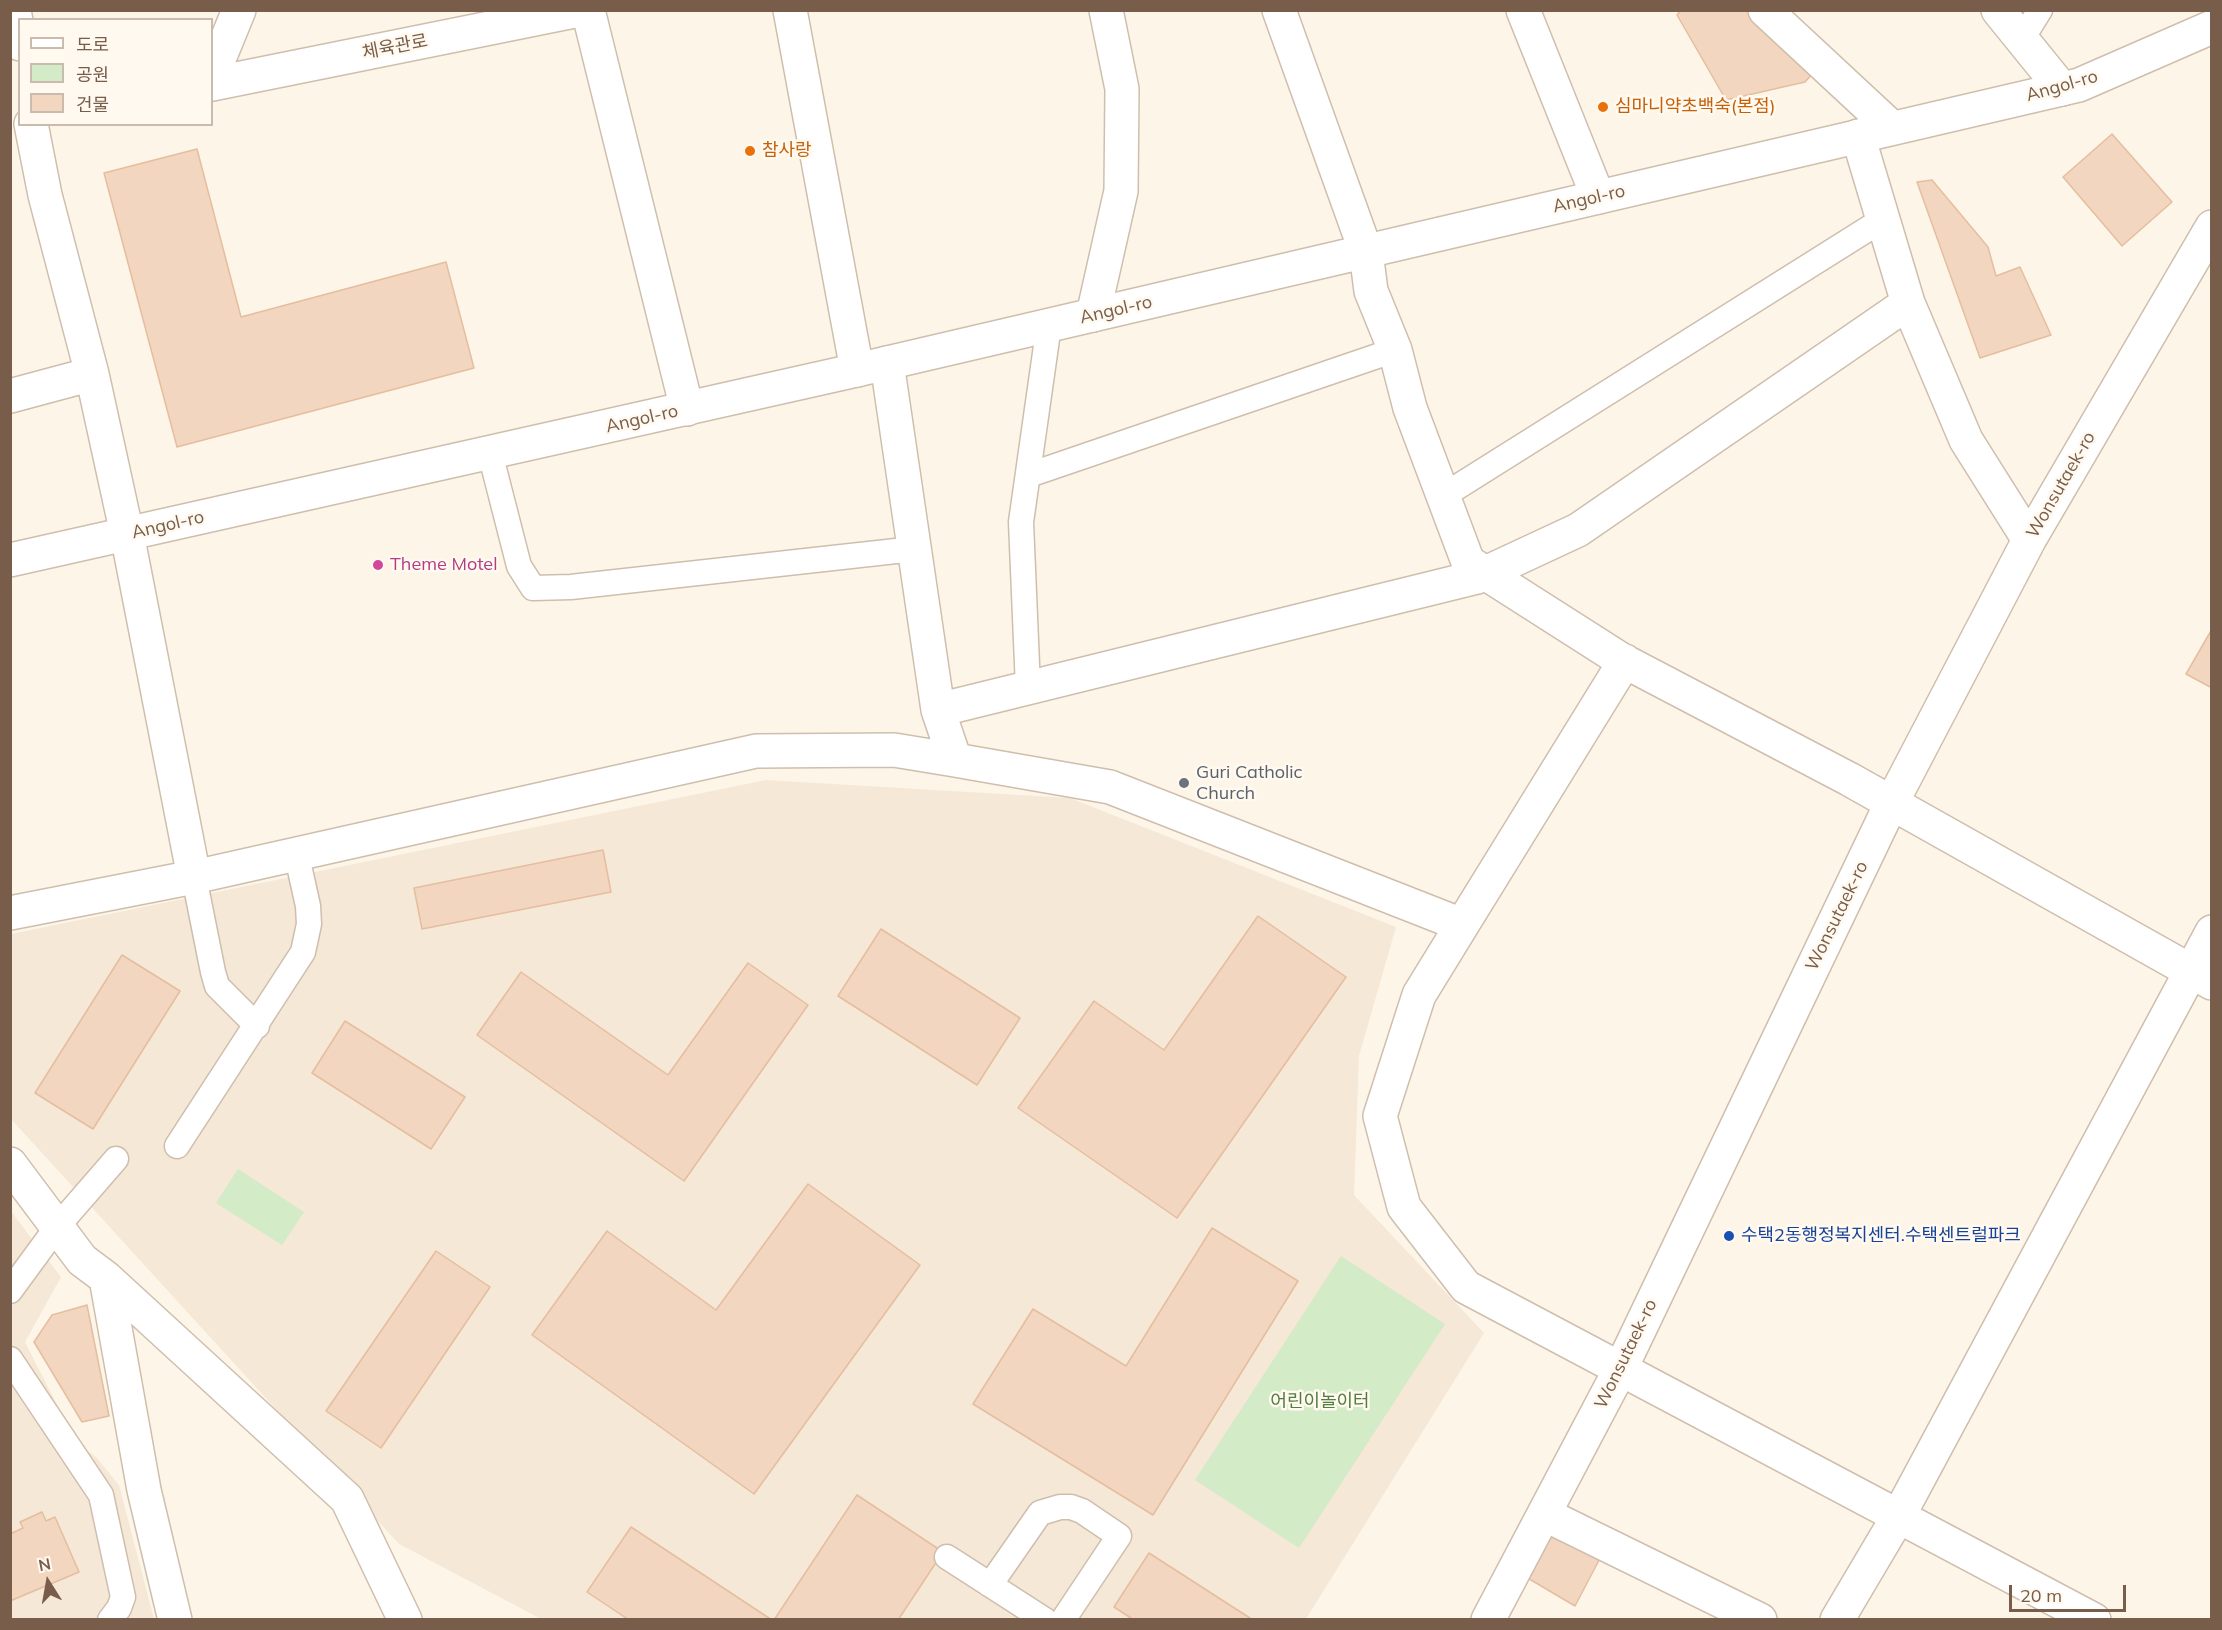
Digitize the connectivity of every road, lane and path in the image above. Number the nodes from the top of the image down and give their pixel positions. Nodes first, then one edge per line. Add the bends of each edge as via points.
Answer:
1 (239, 10) edge
2 (579, 10) edge
3 (588, 10) edge
4 (790, 10) edge
5 (1106, 10) edge
6 (1279, 10) edge
7 (1523, 10) edge
8 (1765, 10) edge
9 (1998, 10) edge
10 (2040, 10) edge
11 (2211, 27) edge
12 (2022, 39) junction
13 (213, 74) edge
14 (213, 84) edge
15 (2062, 89) junction
16 (28, 126) edge
17 (32, 126) edge
18 (1892, 128) junction
19 (10, 130) edge
20 (1858, 136) junction
21 (1598, 197) junction
22 (1882, 220) junction
23 (2211, 227) edge
24 (1366, 252) junction
25 (2203, 261) edge
26 (1908, 303) junction
27 (1094, 315) junction
28 (1049, 325) junction
29 (1395, 350) junction
30 (872, 367) junction
31 (92, 374) junction
32 (10, 396) edge
33 (687, 409) junction
34 (490, 453) junction
35 (1029, 476) junction
36 (1443, 496) junction
37 (127, 534) junction
38 (2029, 540) junction
39 (914, 549) junction
40 (10, 560) edge
41 (1486, 573) junction
42 (1626, 661) junction
43 (1028, 688) junction
44 (938, 710) junction
45 (955, 760) junction
46 (1891, 804) junction
47 (296, 852) junction
48 (194, 877) junction
49 (10, 913) edge
50 (1462, 925) junction
51 (2211, 932) edge
52 (2201, 977) edge
53 (256, 1026) junction
54 (177, 1146) dead end
55 (116, 1159) dead end
56 (10, 1164) edge
57 (57, 1227) junction
58 (106, 1278) junction
59 (11, 1289) edge
60 (10, 1359) edge
61 (1621, 1368) junction
62 (1544, 1514) junction
63 (1898, 1517) junction
64 (947, 1557) dead end
65 (990, 1584) junction
66 (1839, 1619) edge
67 (110, 1620) edge
68 (175, 1620) edge
69 (405, 1620) edge
70 (1045, 1620) edge
71 (1063, 1620) edge
72 (1488, 1620) edge
73 (1760, 1620) edge
74 (2094, 1620) edge

1 - 13 street
2 - 14 street, 체육관로
3 - 33 street
4 - 30 street
5 - 27 street via 1122,89 1121,191
6 - 24 street
7 - 21 street
8 - 18 street
9 - 12 street
10 - 12 lane
11 - 15 street, Angol-ro
12 - 15 street
15 - 18 street, Angol-ro
16 - 19 street
17 - 31 street via 45,195
18 - 20 street, Angol-ro
20 - 21 street, Angol-ro
20 - 22 street
21 - 24 street, Angol-ro
22 - 26 street
22 - 36 lane
23 - 25 street, Wonsutaek-ro
24 - 27 street, Angol-ro
24 - 29 street via 1371,291
25 - 38 street, Wonsutaek-ro
26 - 38 street via 1966,440
26 - 41 street via 1578,530
27 - 28 street, Angol-ro
28 - 30 street, Angol-ro
28 - 35 lane
29 - 35 lane
29 - 36 street via 1410,408
30 - 33 street, Angol-ro
30 - 39 street
31 - 32 street
31 - 37 street
33 - 34 street, Angol-ro
34 - 37 street, Angol-ro
34 - 39 lane via 519,566 533,588 583,586
35 - 43 lane via 1021,522
36 - 41 street via 1468,561
37 - 40 street, Angol-ro
37 - 48 street
38 - 46 street, Wonsutaek-ro
39 - 44 street
41 - 42 street
41 - 43 street
42 - 46 street
42 - 50 street
43 - 44 street
44 - 45 street
45 - 47 street via 894,750 756,751
45 - 50 street via 1110,787
46 - 52 street
46 - 61 street, Wonsutaek-ro
47 - 48 street
47 - 53 lane via 308,906 303,952
48 - 49 street
48 - 53 lane via 217,986
50 - 61 street via 1419,995 1380,1116 1404,1207 1466,1287
51 - 52 street
52 - 63 street
53 - 54 lane
55 - 57 lane
56 - 57 street
57 - 58 street via 82,1260
57 - 59 lane
58 - 68 street via 144,1490
58 - 69 street via 347,1499
60 - 67 lane via 101,1495 123,1597
61 - 62 street, Wonsutaek-ro
61 - 63 street
62 - 72 street, Wonsutaek-ro
62 - 73 street
63 - 66 street
63 - 74 street
64 - 65 lane
65 - 70 lane
65 - 71 lane via 1040,1514 1060,1507 1082,1511 1119,1536

